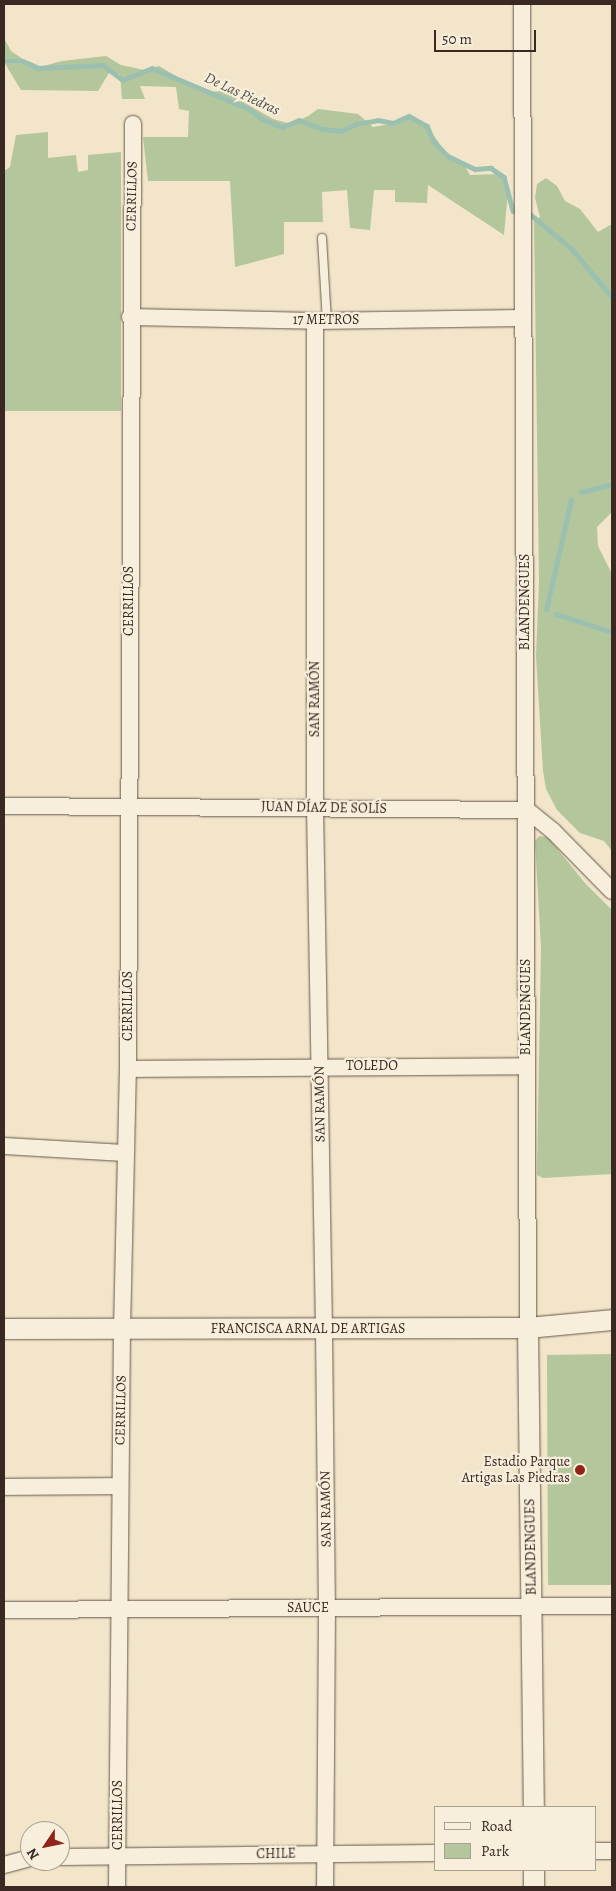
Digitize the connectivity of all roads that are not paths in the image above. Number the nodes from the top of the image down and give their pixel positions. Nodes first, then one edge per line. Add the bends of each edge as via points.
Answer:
1 (522, 4) edge
2 (132, 124) dead end
3 (322, 238) dead end
4 (130, 318) junction
5 (523, 318) junction
6 (321, 321) junction
7 (4, 806) edge
8 (128, 806) junction
9 (315, 808) junction
10 (527, 810) junction
11 (612, 891) edge
12 (525, 1066) junction
13 (319, 1067) junction
14 (128, 1069) junction
15 (4, 1146) edge
16 (125, 1153) junction
17 (612, 1320) edge
18 (528, 1328) junction
19 (4, 1329) edge
20 (324, 1329) junction
21 (122, 1330) junction
22 (120, 1486) junction
23 (4, 1487) edge
24 (532, 1606) junction
25 (612, 1606) edge
26 (326, 1608) junction
27 (119, 1609) junction
28 (4, 1610) edge
29 (534, 1806) edge
30 (596, 1851) edge
31 (612, 1851) edge
32 (434, 1853) edge
33 (325, 1854) junction
34 (118, 1855) junction
35 (70, 1857) edge
36 (20, 1861) edge
37 (4, 1865) edge
38 (534, 1871) edge
39 (117, 1887) edge
40 (325, 1887) edge
41 (534, 1887) edge

1 - 5 street, BLANDENGUES
2 - 4 street, CERRILLOS
3 - 6 lane
4 - 6 street, 17 METROS
4 - 8 street, CERRILLOS
5 - 6 street, 17 METROS
5 - 10 street, BLANDENGUES
6 - 9 street, SAN RAMÓN
7 - 8 street, JUAN DÍAZ DE SOLÍS
8 - 9 street, JUAN DÍAZ DE SOLÍS
8 - 14 street, CERRILLOS
9 - 10 street, JUAN DÍAZ DE SOLÍS
9 - 13 street, SAN RAMÓN
10 - 11 street via 553,831
10 - 12 street, BLANDENGUES
12 - 13 street, TOLEDO
12 - 18 street, BLANDENGUES
13 - 14 street, TOLEDO
13 - 20 street, SAN RAMÓN
14 - 16 street, CERRILLOS
15 - 16 street
16 - 21 street, CERRILLOS
17 - 18 street, FRANCISCA ARNAL DE ARTIGAS
18 - 20 street, FRANCISCA ARNAL DE ARTIGAS
18 - 24 street, BLANDENGUES
19 - 21 street, FRANCISCA ARNAL DE ARTIGAS
20 - 21 street, FRANCISCA ARNAL DE ARTIGAS
20 - 26 street, SAN RAMÓN
21 - 22 street, CERRILLOS
22 - 23 street
22 - 27 street, CERRILLOS
24 - 25 street, SAUCE
24 - 26 street, SAUCE
24 - 29 street, BLANDENGUES
26 - 27 street, SAUCE
26 - 33 street, SAN RAMÓN
27 - 28 street, SAUCE
27 - 34 street, CERRILLOS
30 - 31 street
32 - 33 street, CHILE
33 - 34 street, CHILE
33 - 40 street, SAN RAMÓN
34 - 35 street
34 - 39 street, CERRILLOS
36 - 37 street
38 - 41 street

